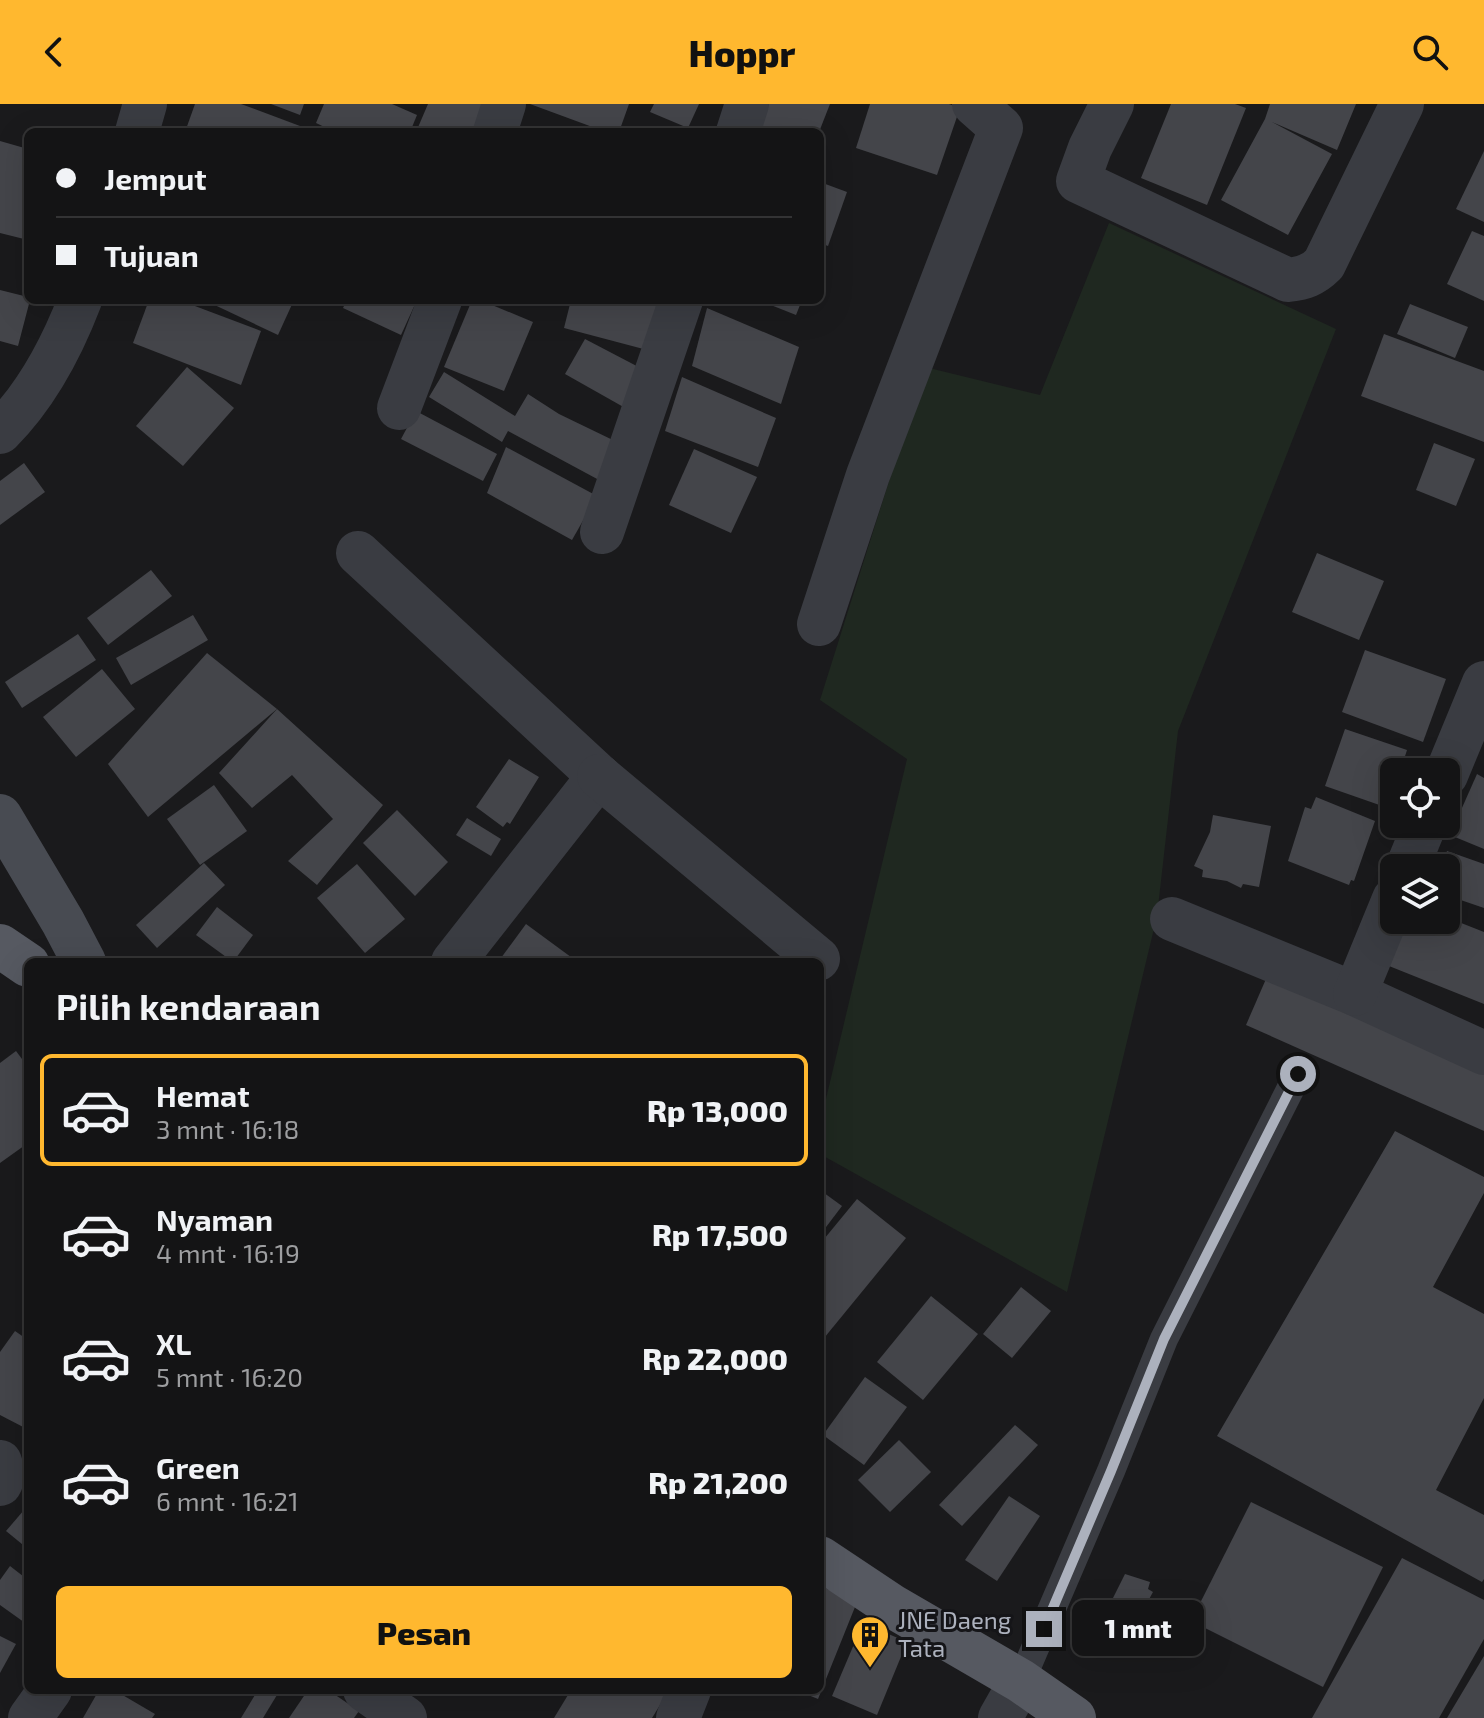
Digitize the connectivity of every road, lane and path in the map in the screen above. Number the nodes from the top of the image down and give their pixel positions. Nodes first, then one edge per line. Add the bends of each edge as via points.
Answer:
1 (145, 104) edge
2 (504, 104) edge
3 (747, 104) edge
4 (974, 104) edge
5 (1112, 104) edge
6 (1402, 104) edge
7 (138, 128) edge
8 (496, 128) edge
9 (739, 128) edge
10 (78, 304) edge
11 (438, 304) edge
12 (680, 304) edge
13 (399, 408) dead end
14 (0, 432) edge
15 (602, 532) dead end
16 (358, 553) dead end
17 (819, 624) dead end
18 (1484, 683) edge
19 (1453, 758) edge
20 (599, 776) junction
21 (0, 816) edge
22 (1172, 919) dead end
23 (1380, 933) edge
24 (0, 946) edge
25 (82, 958) edge
26 (456, 958) edge
27 (817, 958) edge
28 (24, 962) edge
29 (1355, 994) junction
30 (1484, 1053) edge
31 (1298, 1074) dead end
32 (0, 1462) edge
33 (0, 1484) edge
34 (824, 1561) edge
35 (47, 1694) edge
36 (371, 1694) edge
37 (687, 1694) edge
38 (1011, 1700) edge
39 (30, 1718) edge
40 (405, 1718) edge
41 (678, 1718) edge
42 (1074, 1718) edge

1 - 7 street
2 - 8 street
3 - 9 street
4 - 17 street via 1001,128 868,475
5 - 6 street via 1078,181 1288,280 1315,273 1324,264
10 - 14 street via 51,361
11 - 13 street
12 - 15 street
16 - 20 street
18 - 19 street
20 - 26 street
20 - 27 street
21 - 25 main road
22 - 29 street
23 - 29 street
24 - 28 main road
29 - 30 street
31 - 38 lane via 1164,1339
32 - 33 street
34 - 38 main road via 892,1606
35 - 39 street
36 - 40 street
37 - 41 street
38 - 42 main road

